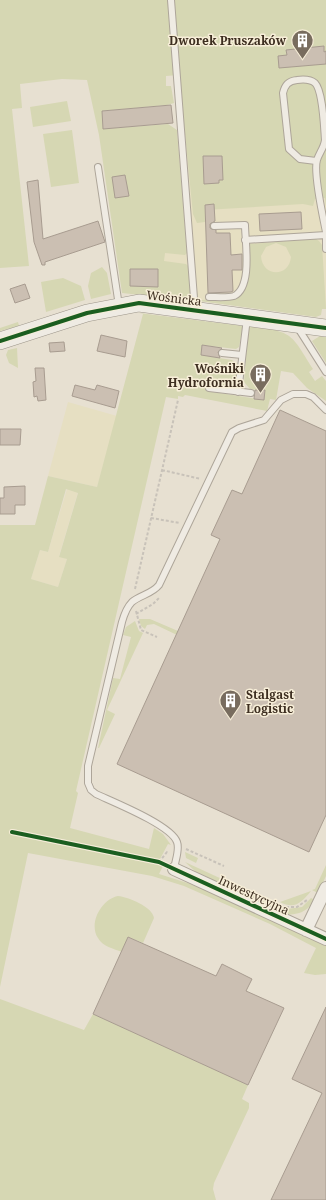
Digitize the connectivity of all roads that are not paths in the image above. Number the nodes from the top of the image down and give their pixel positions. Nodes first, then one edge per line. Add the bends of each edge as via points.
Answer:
1 (171, 0) edge
2 (316, 161) junction
3 (98, 167) dead end
4 (214, 226) dead end
5 (326, 232) edge
6 (245, 240) junction
7 (326, 249) edge
8 (210, 297) dead end
9 (119, 306) junction
10 (192, 310) junction
11 (247, 317) junction
12 (295, 324) junction
13 (326, 328) edge
14 (0, 341) edge
15 (222, 353) dead end
16 (242, 355) junction
17 (326, 372) edge
18 (209, 388) dead end
19 (238, 392) junction
20 (251, 393) dead end
21 (326, 410) edge
22 (174, 869) joint
23 (324, 894) edge
24 (306, 930) junction
25 (326, 939) edge

1 - 10 lane via 194,298
2 - 2 lane via 325,140 320,91 316,84 309,80 291,81 285,86 283,93 288,149 300,159
2 - 5 lane
3 - 9 lane
4 - 6 lane via 244,225
6 - 7 lane via 326,235
6 - 8 lane via 247,269 244,285 239,293 233,296
9 - 10 street, Wośnicka via 139,303
9 - 14 street, Wośnicka via 87,313
10 - 11 street, Wośnicka
11 - 12 street, Wośnicka
11 - 16 lane
12 - 13 street, Wośnicka
12 - 17 lane
15 - 16 lane
16 - 19 lane
18 - 19 lane
19 - 20 lane
21 - 22 lane via 313,397 293,394 276,405 264,420 232,432 159,585 133,601 128,606 122,622 90,757 88,784 96,794 168,830 178,846
22 - 24 street, Inwestycyjna
23 - 24 street
24 - 25 street, Inwestycyjna

